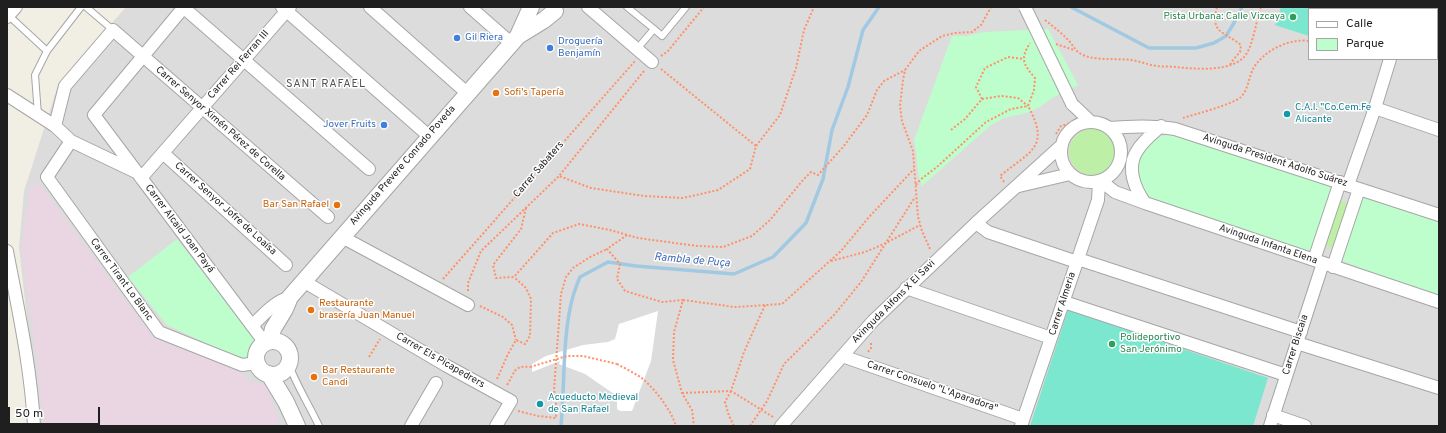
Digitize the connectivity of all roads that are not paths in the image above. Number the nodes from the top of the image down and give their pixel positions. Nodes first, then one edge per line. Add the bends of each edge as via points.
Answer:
1 (81, 7) edge
2 (86, 7) edge
3 (183, 7) edge
4 (370, 7) edge
5 (470, 7) edge
6 (531, 7) edge
7 (588, 7) edge
8 (628, 7) edge
9 (686, 7) edge
10 (1025, 7) edge
11 (286, 8) edge
12 (554, 8) edge
13 (10, 13) edge
14 (654, 29) junction
15 (113, 30) junction
16 (514, 40) junction
17 (47, 51) junction
18 (640, 51) junction
19 (143, 56) junction
20 (244, 60) junction
21 (1390, 60) edge
22 (652, 62) road end
23 (467, 93) junction
24 (7, 95) edge
25 (1072, 104) junction
26 (202, 108) junction
27 (1375, 108) junction
28 (38, 115) junction
29 (1091, 122) junction
30 (55, 126) junction
31 (1161, 126) junction
32 (1109, 128) junction
33 (1072, 129) junction
34 (1439, 130) edge
35 (430, 136) junction
36 (71, 141) junction
37 (1062, 145) junction
38 (163, 153) junction
39 (369, 169) dead end
40 (1070, 174) junction
41 (140, 176) junction
42 (1100, 181) junction
43 (1010, 185) junction
44 (1349, 185) junction
45 (1115, 192) junction
46 (1098, 200) junction
47 (1145, 203) junction
48 (1439, 215) edge
49 (328, 217) dead end
50 (976, 223) junction
51 (342, 237) junction
52 (7, 251) edge
53 (1077, 261) junction
54 (1324, 263) junction
55 (286, 265) dead end
56 (303, 281) junction
57 (906, 288) junction
58 (1064, 302) junction
59 (1439, 302) edge
60 (287, 303) junction
61 (468, 305) road end
62 (252, 326) junction
63 (1299, 337) junction
64 (1052, 338) junction
65 (273, 343) junction
66 (842, 356) junction
67 (257, 363) junction
68 (280, 370) junction
69 (1286, 375) junction
70 (436, 383) dead end
71 (1439, 388) edge
72 (1271, 421) edge
73 (1022, 423) edge
74 (785, 425) edge
75 (34, 426) edge
76 (297, 426) edge
77 (318, 426) edge
78 (411, 426) edge
79 (496, 426) edge
80 (1305, 426) edge

1 - 17 lane
2 - 15 lane
3 - 19 street
3 - 20 street
4 - 23 street
5 - 16 street
6 - 16 street, Avinguda Prevere Conrado Poveda
7 - 18 street
8 - 14 lane
9 - 14 lane via 662,36
10 - 25 street, bridge
11 - 20 street, Carrer Rei Ferran III
11 - 35 street
12 - 16 street, Avinguda Prevere Conrado Poveda
13 - 17 lane
14 - 18 lane
15 - 19 street, Carrer Senyor Ximén Pérez de Corella
15 - 30 street via 65,86
16 - 23 street, Avinguda Prevere Conrado Poveda
17 - 28 lane via 35,74
18 - 22 street
19 - 26 street, Carrer Senyor Ximén Pérez de Corella
19 - 41 street, Carrer Alcaid Joan Payá via 94,115
20 - 26 street, Carrer Rei Ferran III
20 - 39 street
21 - 27 street
23 - 35 street, Avinguda Prevere Conrado Poveda
24 - 28 street
25 - 29 street
25 - 33 street
26 - 38 street, Carrer Rei Ferran III
26 - 49 street, Carrer Senyor Ximén Pérez de Corella
27 - 34 street
27 - 44 street
28 - 30 street
29 - 32 street
29 - 33 street
30 - 36 street
31 - 32 street, Avinguda President Adolfo Suárez
31 - 44 street, Avinguda President Adolfo Suárez
31 - 47 street via 1144,141 1136,152 1132,164 1132,177
32 - 42 street via 1119,143 1120,156 1116,169
33 - 37 street
35 - 51 street, Avinguda Prevere Conrado Poveda
36 - 41 street
36 - 67 street, Carrer Tirant Lo Blanc via 47,177 159,332 242,366
37 - 40 street via 1062,161
37 - 43 street, Avinguda Alfons X El Savi
38 - 41 street, Carrer Rei Ferran III
38 - 55 street, Carrer Senyor Jofre de Loaísa
40 - 42 street via 1079,180
40 - 43 street, Avinguda Alfons X El Savi
41 - 62 street, Carrer Alcaid Joan Payá
42 - 45 street, Avinguda Infanta Elena
42 - 46 street, Carrer Almeria
43 - 50 street, Avinguda Alfons X El Savi
44 - 48 street, Avinguda President Adolfo Suárez
44 - 54 street
44 - 54 street
45 - 46 street
45 - 47 street, Avinguda Infanta Elena
46 - 53 street, Carrer Almeria
47 - 54 street, Avinguda Infanta Elena
50 - 53 street via 988,232
50 - 57 street, Avinguda Alfons X El Savi
51 - 56 street, Avinguda Prevere Conrado Poveda
51 - 61 street
52 - 75 street via 26,354
53 - 58 street, Carrer Almeria
53 - 63 street
54 - 59 street, Avinguda Infanta Elena
54 - 63 street, Carrer Biscaia
56 - 60 street, Avinguda Prevere Conrado Poveda
56 - 79 street, Carrer Els Picapedrers via 446,366 511,401
57 - 64 street
57 - 66 street, Avinguda Alfons X El Savi
58 - 64 street, Carrer Almeria
58 - 69 street
60 - 62 street, Avinguda Prevere Conrado Poveda via 281,300
60 - 65 street
62 - 65 street, Carrer Alcaid Joan Payá
63 - 69 street, Carrer Biscaia
63 - 71 street
64 - 73 street, Carrer Almeria
65 - 67 street via 258,351
65 - 68 street via 288,349 290,353 290,361
66 - 73 street, Carrer Consuelo "L'Aparadora"
66 - 74 street, Avinguda Alfons X El Savi
67 - 68 street via 262,370
68 - 76 street via 286,402
68 - 77 lane via 296,384
69 - 72 street, Carrer Biscaia
70 - 78 street
72 - 80 street

